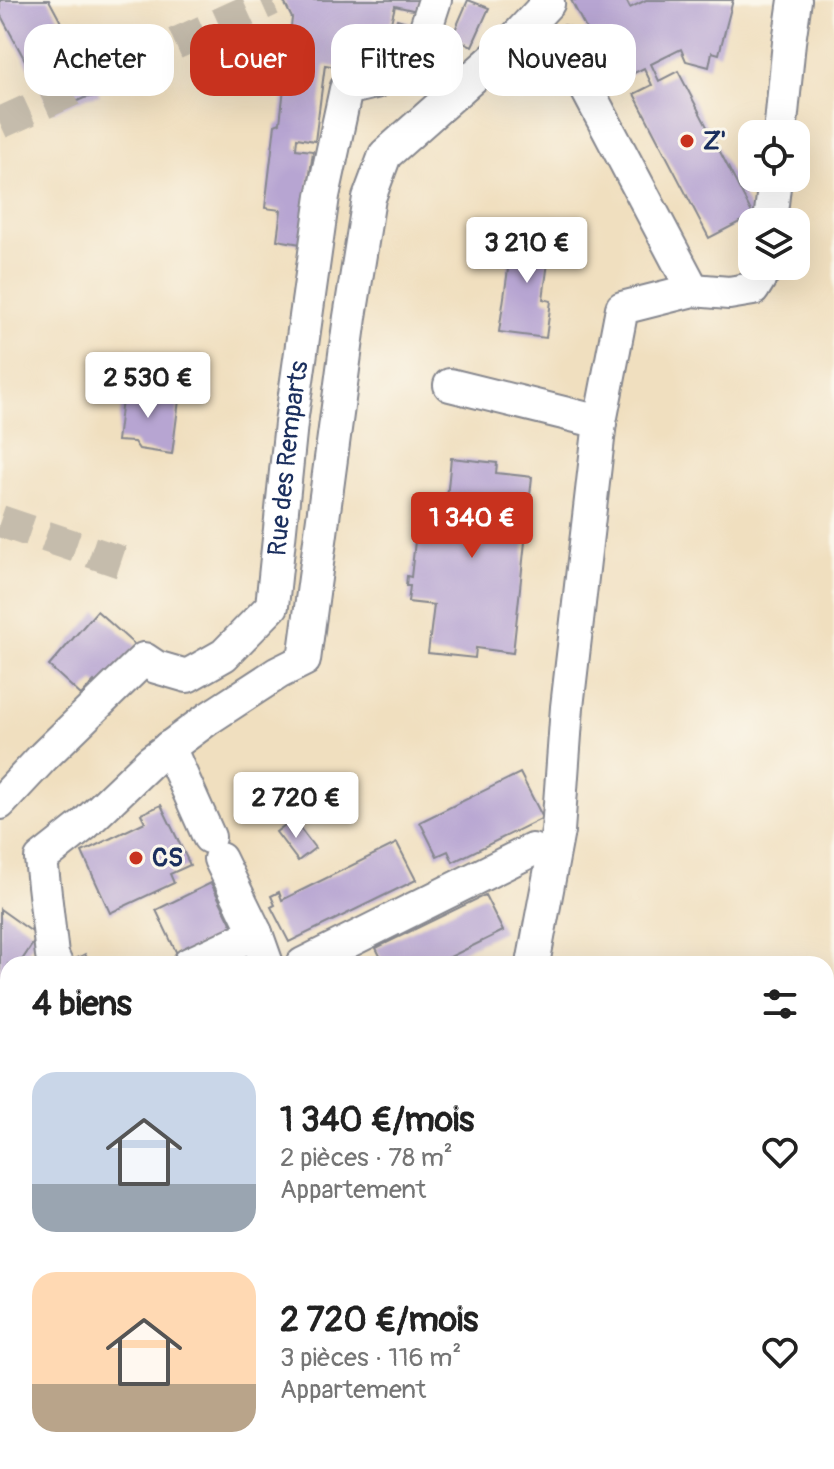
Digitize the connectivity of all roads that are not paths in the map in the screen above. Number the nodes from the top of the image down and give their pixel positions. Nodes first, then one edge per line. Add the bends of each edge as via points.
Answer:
1 (435, 0) edge
2 (547, 0) edge
3 (795, 0) edge
4 (591, 96) edge
5 (781, 120) edge
6 (758, 280) edge
7 (693, 290) junction
8 (450, 385) dead end
9 (600, 422) junction
10 (169, 747) junction
11 (0, 803) edge
12 (532, 850) dead end
13 (256, 933) junction
14 (358, 952) edge
15 (52, 956) edge
16 (206, 956) edge
17 (264, 956) edge
18 (535, 956) edge

1 - 11 lane, Rue des Remparts via 421,43 401,70 346,89 323,196 272,606 224,655 187,676 144,659
2 - 10 lane via 507,47 385,155 369,198 304,660
3 - 5 lane
4 - 7 lane
6 - 7 lane via 753,289 729,293
7 - 9 lane via 622,308
8 - 9 lane
9 - 18 lane via 558,831
10 - 13 lane
10 - 15 lane via 41,859
12 - 14 lane
13 - 16 lane
13 - 17 lane

